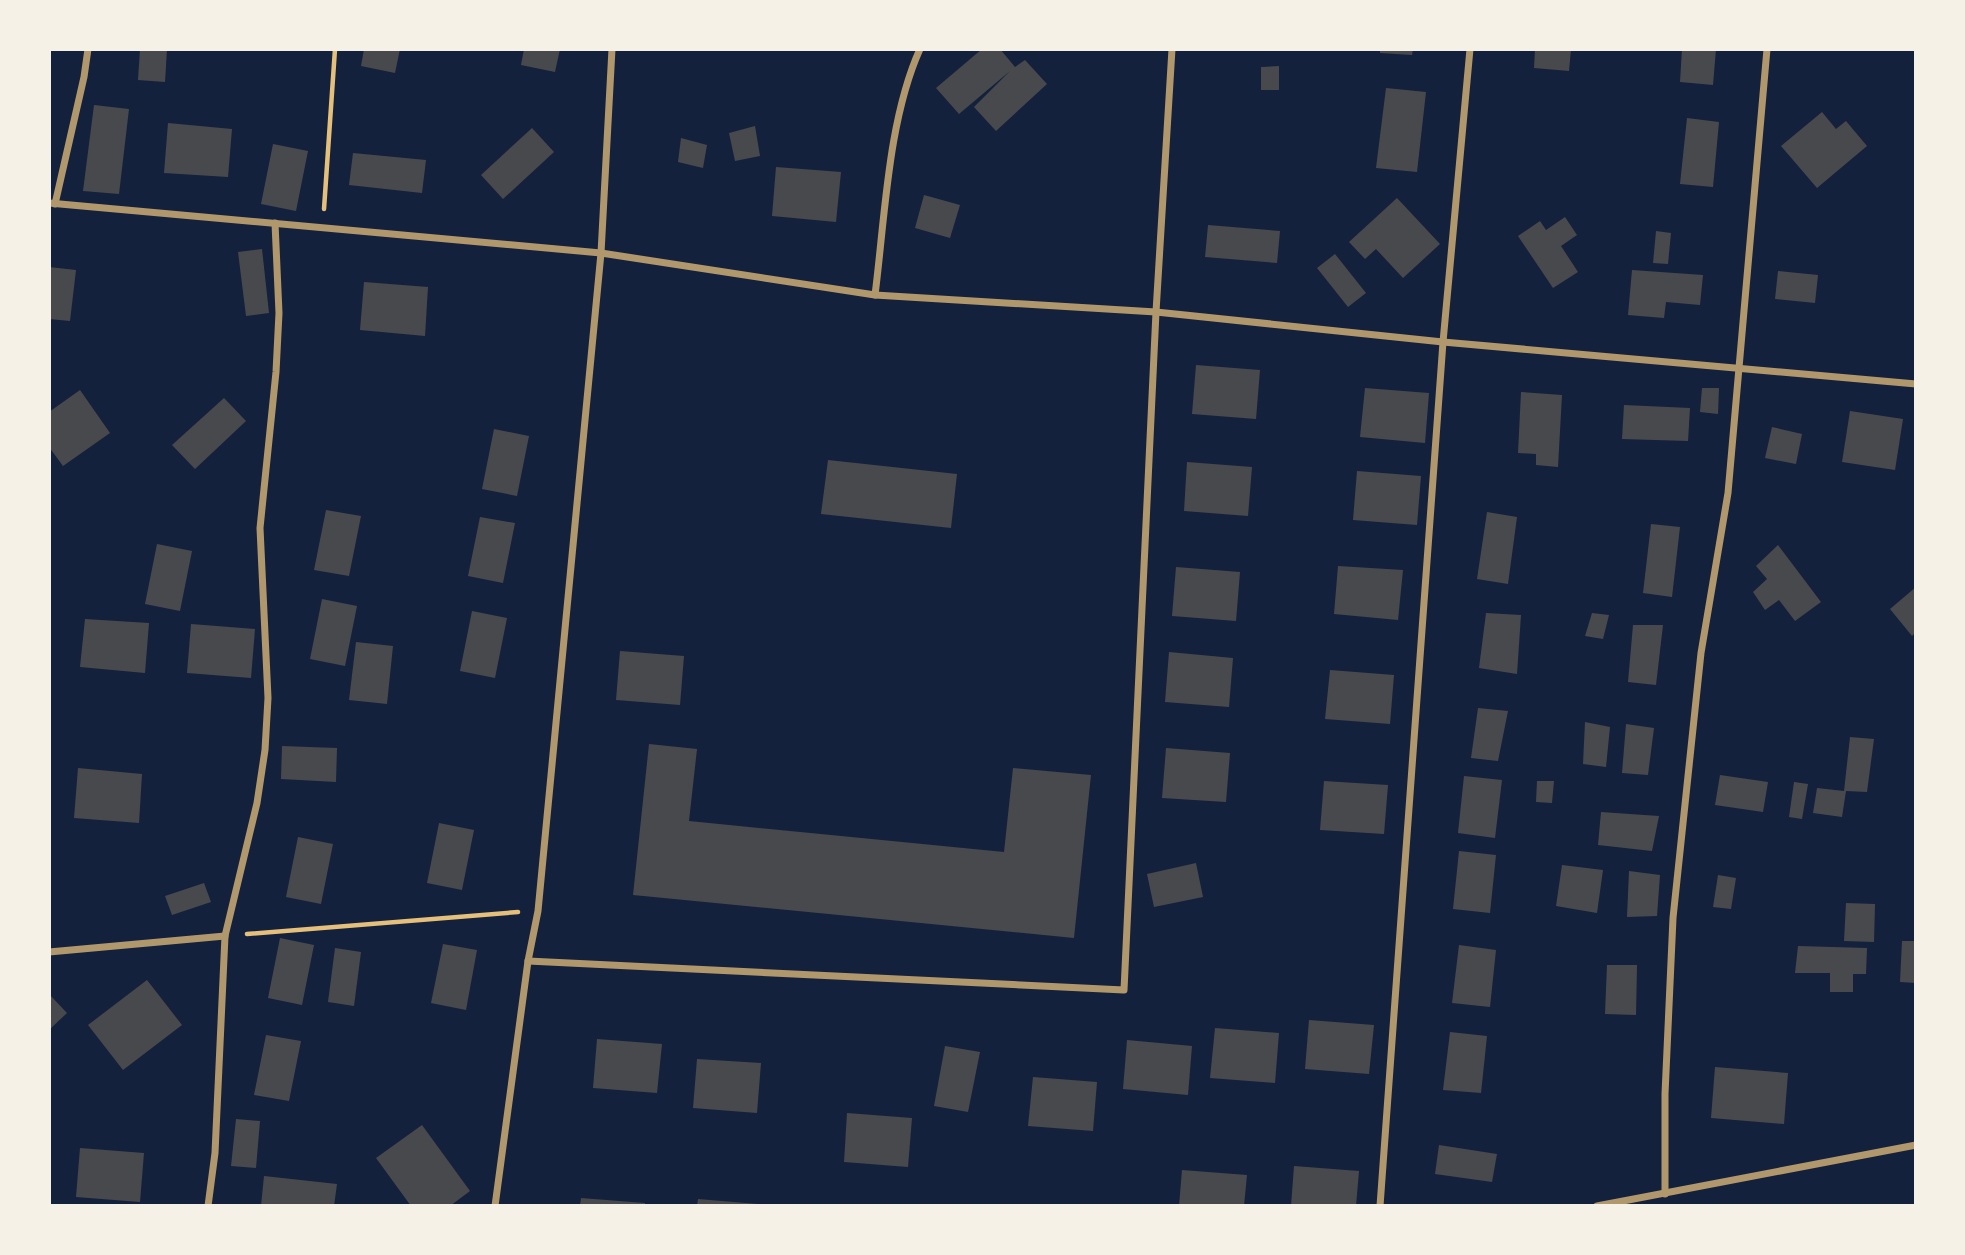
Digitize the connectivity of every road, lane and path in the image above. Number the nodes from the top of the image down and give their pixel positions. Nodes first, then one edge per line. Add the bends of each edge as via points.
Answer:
1 (88, 49) edge
2 (335, 49) edge
3 (611, 49) edge
4 (920, 49) edge
5 (1172, 49) edge
6 (1470, 49) edge
7 (1767, 49) edge
8 (52, 203) edge
9 (275, 223) junction
10 (322, 227) junction
11 (601, 253) junction
12 (875, 295) junction
13 (1156, 312) junction
14 (1443, 342) junction
15 (1740, 368) junction
16 (1916, 384) edge
17 (538, 911) junction
18 (225, 936) junction
19 (49, 951) edge
20 (528, 961) junction
21 (1916, 1145) edge
22 (1665, 1194) junction
23 (208, 1206) edge
24 (495, 1206) edge
25 (1380, 1206) edge
26 (1597, 1206) edge

1 - 8 street
2 - 10 path
3 - 11 street
4 - 12 street via 911,67 895,137
5 - 13 street
6 - 14 street
7 - 15 street
8 - 9 street
9 - 10 street
9 - 18 street via 279,313 260,528 268,698 265,750
10 - 11 street
11 - 12 street
11 - 17 street
12 - 13 street
13 - 14 street
13 - 20 street via 1124,990
14 - 15 street
14 - 25 street
15 - 16 street
15 - 22 street via 1728,493 1701,653 1673,918
17 - 18 path
17 - 20 street
18 - 19 street
18 - 23 street via 215,1153
20 - 24 street
21 - 22 street
22 - 26 street

